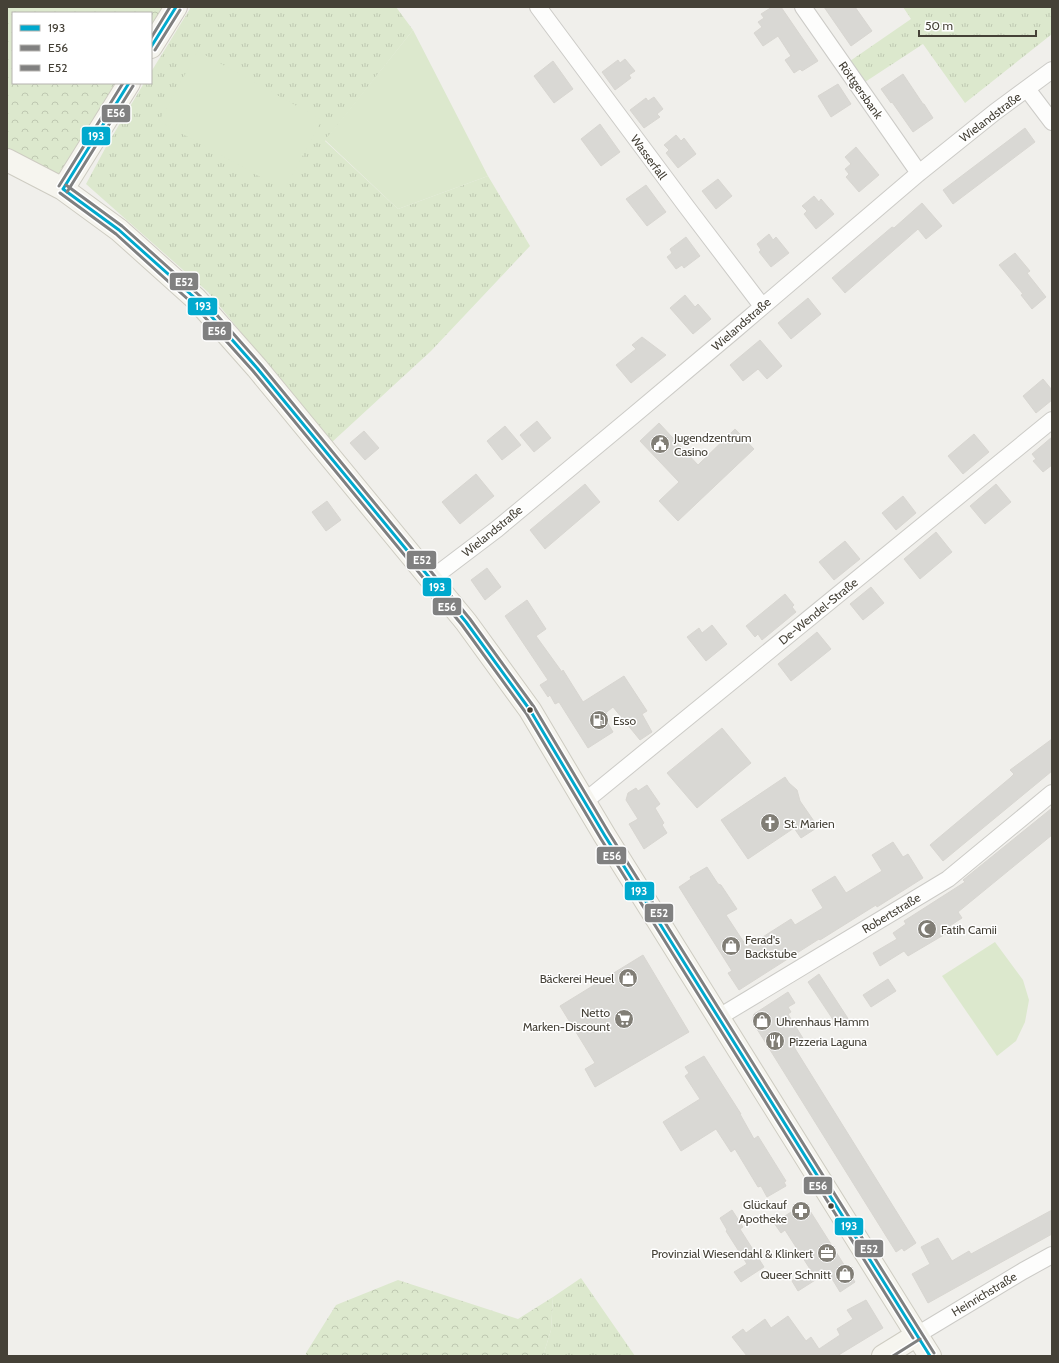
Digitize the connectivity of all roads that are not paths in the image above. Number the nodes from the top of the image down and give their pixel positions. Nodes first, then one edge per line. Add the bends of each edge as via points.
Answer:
1 (176, 7) edge
2 (538, 7) edge
3 (804, 7) edge
4 (152, 45) edge
5 (1052, 70) edge
6 (128, 84) edge
7 (1027, 89) junction
8 (1052, 122) edge
9 (7, 160) edge
10 (919, 173) junction
11 (64, 189) junction
12 (762, 306) junction
13 (1052, 420) edge
14 (432, 579) junction
15 (1052, 793) edge
16 (584, 802) junction
17 (719, 1017) junction
18 (1052, 1255) edge
19 (917, 1335) junction
20 (883, 1356) edge
21 (930, 1356) edge

1 - 4 main road
2 - 12 street, Wasserfall
3 - 10 street, Röttgersbank
5 - 7 street, Wielandstraße
6 - 11 main road
7 - 8 street
7 - 10 street, Wielandstraße
9 - 11 main road
10 - 12 street, Wielandstraße
11 - 14 main road via 119,230 196,299 262,374
12 - 14 street, Wielandstraße via 497,529
13 - 16 street, De-Wendel-Straße
14 - 16 main road via 480,639 530,710
15 - 17 street, Robertstraße via 948,879
16 - 17 main road
17 - 19 main road
18 - 19 street, Heinrichstraße
19 - 20 main road
19 - 21 main road

